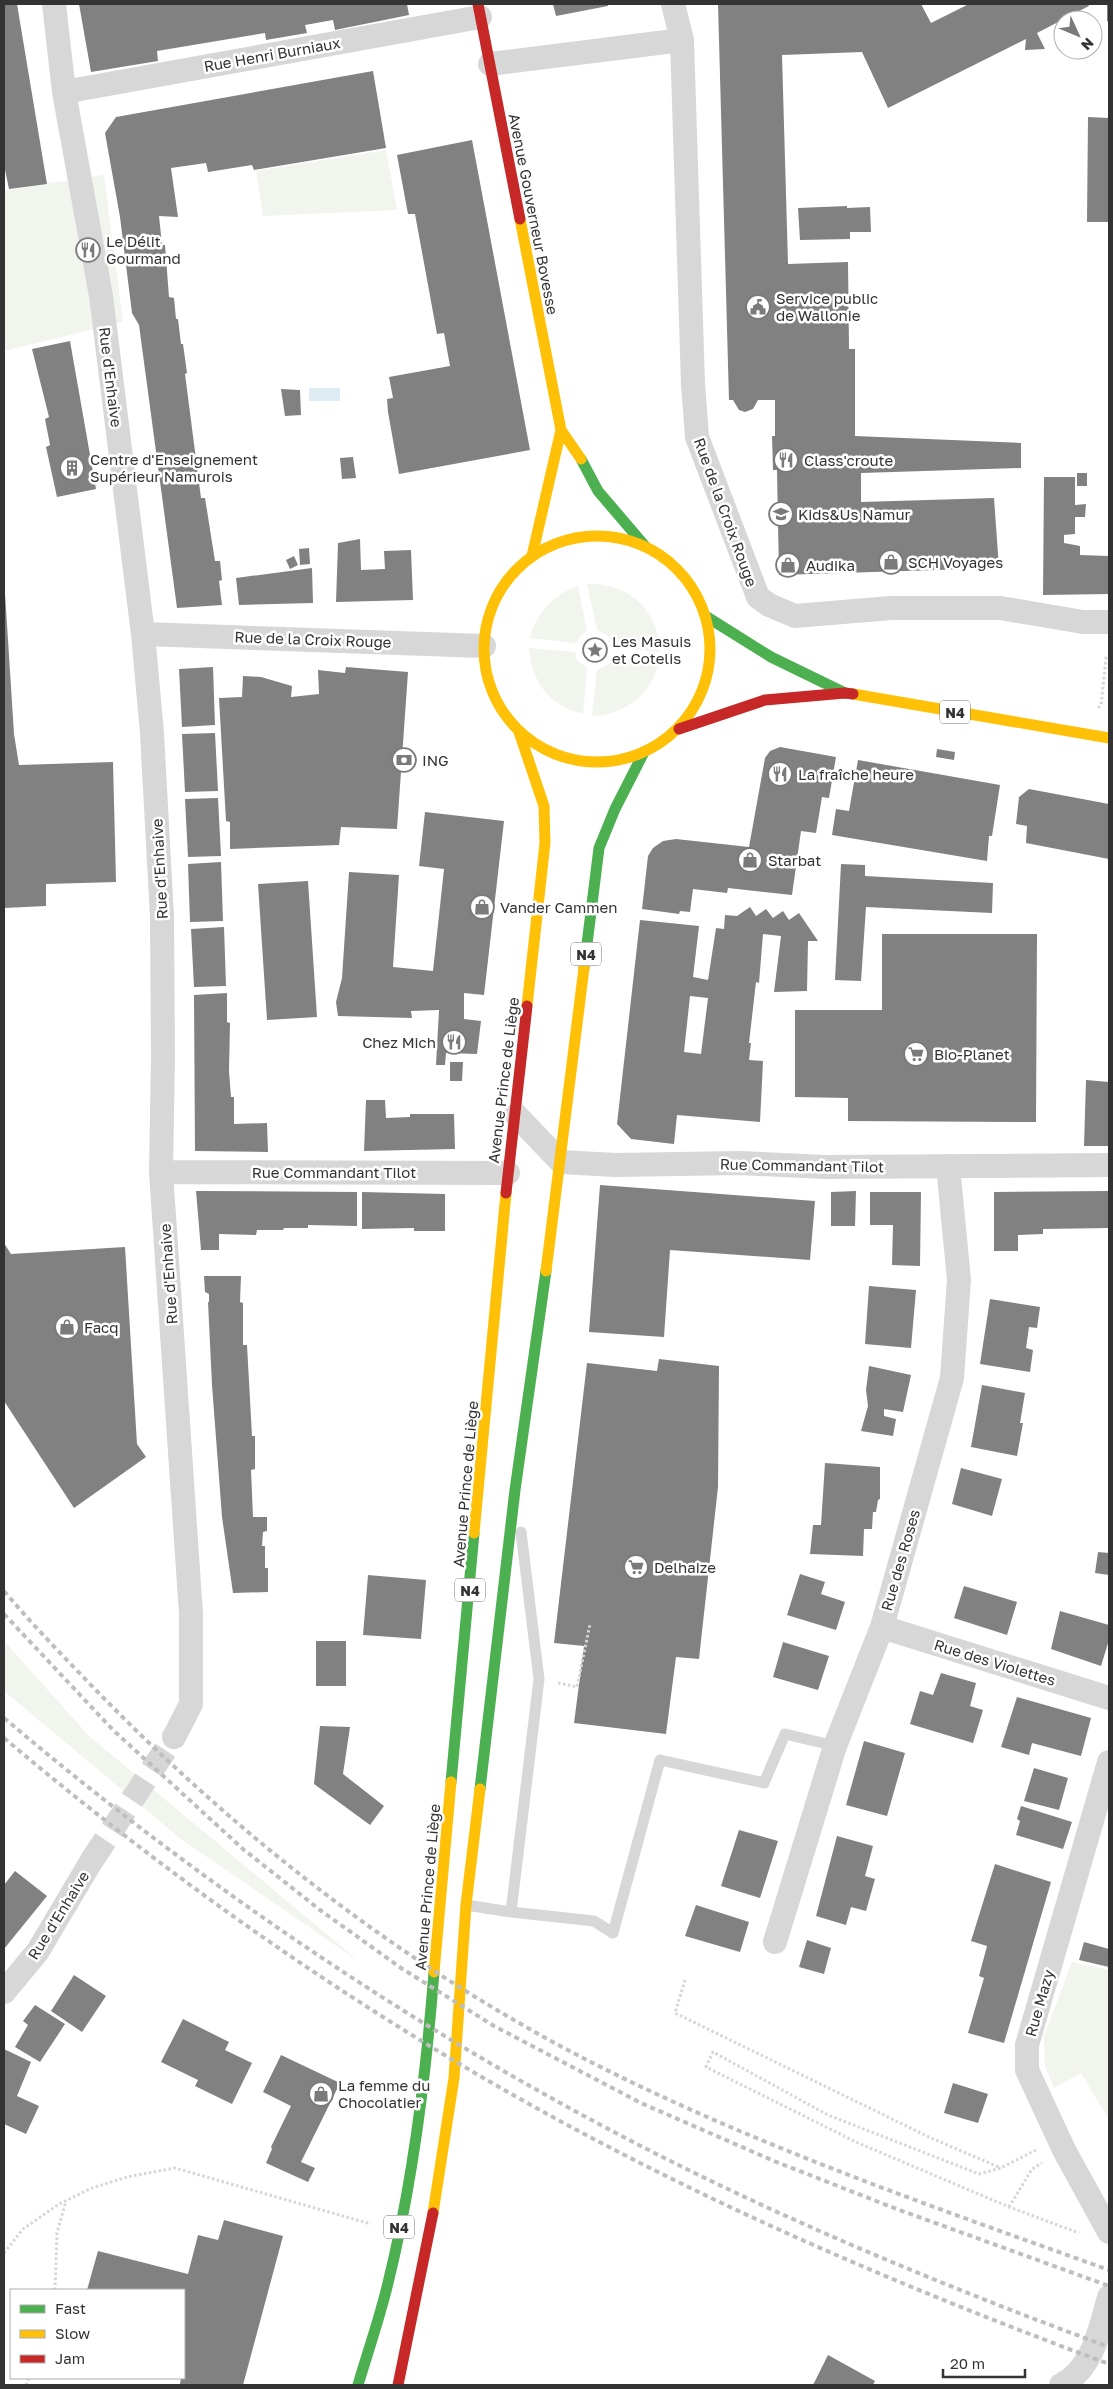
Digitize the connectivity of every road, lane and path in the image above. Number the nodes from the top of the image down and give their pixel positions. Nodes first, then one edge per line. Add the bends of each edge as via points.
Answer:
1 (54, 4) edge
2 (673, 4) edge
3 (479, 10) edge
4 (682, 40) junction
5 (490, 64) junction
6 (64, 92) junction
7 (561, 430) junction
8 (645, 546) junction
9 (532, 556) junction
10 (707, 617) junction
11 (1109, 622) edge
12 (143, 634) junction
13 (484, 646) junction
14 (1109, 658) edge
15 (846, 693) junction
16 (1101, 705) dead end
17 (679, 729) junction
18 (519, 732) junction
19 (1109, 738) edge
20 (642, 754) junction
21 (516, 1115) junction
22 (561, 1162) junction
23 (1109, 1165) edge
24 (948, 1166) junction
25 (161, 1172) junction
26 (508, 1173) junction
27 (515, 1490) junction
28 (590, 1624) dead end
29 (882, 1627) junction
30 (577, 1688) dead end
31 (1109, 1698) edge
32 (174, 1737) tunnel mouth
33 (835, 1746) junction
34 (1109, 1762) edge
35 (92, 1860) tunnel mouth
36 (466, 1905) junction
37 (511, 1912) junction
38 (775, 1942) dead end
39 (685, 1980) dead end
40 (4, 1992) edge
41 (1059, 2138) junction
42 (1001, 2168) junction
43 (1032, 2169) dead end
44 (66, 2200) junction
45 (1009, 2207) junction
46 (1067, 2228) dead end
47 (399, 2230) junction
48 (1109, 2232) edge
49 (4, 2253) edge
50 (55, 2289) edge
51 (1109, 2298) edge
52 (358, 2385) edge
53 (398, 2385) edge
54 (1060, 2385) edge

1 - 6 street, Rue d'Enhaive
2 - 4 street, Rue de la Croix Rouge
3 - 5 main road, Avenue Gouverneur Bovesse
3 - 6 street, Rue Henri Burniaux
4 - 5 street
4 - 11 street, Rue de la Croix Rouge via 697,437 758,597 795,616 891,608 1000,608 1083,622
5 - 7 main road, Avenue Gouverneur Bovesse
6 - 12 street, Rue d'Enhaive via 100,296
7 - 8 main road, Avenue Gouverneur Bovesse via 598,491
7 - 9 main road, Avenue Gouverneur Bovesse
8 - 9 main road via 617,537 587,536 558,542
8 - 10 main road via 672,563 694,588
9 - 13 main road via 498,595 488,620
10 - 15 main road, N4 via 771,657
10 - 17 main road via 711,657 702,696
12 - 13 street, Rue de la Croix Rouge
12 - 25 street, Rue d'Enhaive via 162,917 164,1057
13 - 18 main road via 487,677 499,707
14 - 16 path via 1106,658
15 - 17 main road, N4 via 765,700
15 - 19 main road, N4
17 - 20 main road via 662,744
18 - 20 main road via 546,751 577,762 610,763
18 - 21 main road, Avenue Prince de Liège / N4 via 544,806 545,843
20 - 22 main road, N4 via 599,848
21 - 22 street
21 - 26 main road, Avenue Prince de Liège / N4
22 - 24 street, Rue Commandant Tilot
22 - 27 main road, N4
23 - 24 street, Rue Commandant Tilot
24 - 29 street, Rue des Roses via 959,1280 952,1378
25 - 26 street, Rue Commandant Tilot
25 - 32 street, Rue d'Enhaive via 191,1614 191,1704
26 - 47 main road, Avenue Prince de Liège / N4 via 427,2065
27 - 36 main road, N4
27 - 37 lane via 539,1679
28 - 30 path
29 - 31 street, Rue des Violettes
29 - 33 street, Rue des Roses
33 - 37 lane via 785,1734 764,1783 660,1760 613,1933 594,1921
33 - 38 street, Rue des Roses
34 - 41 street, Rue Mazy via 1027,2045 1027,2070
35 - 40 street, Rue d'Enhaive via 38,1951
36 - 37 lane
36 - 53 main road, N4 via 454,2078 435,2205
39 - 42 path via 675,2013 931,2138
41 - 42 path
41 - 48 street, Rue Mazy
42 - 45 path via 979,2174 828,2115 713,2052 706,2067 856,2142
43 - 45 path
44 - 47 path via 92,2188 175,2168 363,2223
44 - 49 path via 23,2230
44 - 50 path via 57,2233
45 - 46 path
47 - 52 main road, Avenue Prince de Liège / N4 via 388,2283
51 - 54 street via 1095,2349 1069,2381

